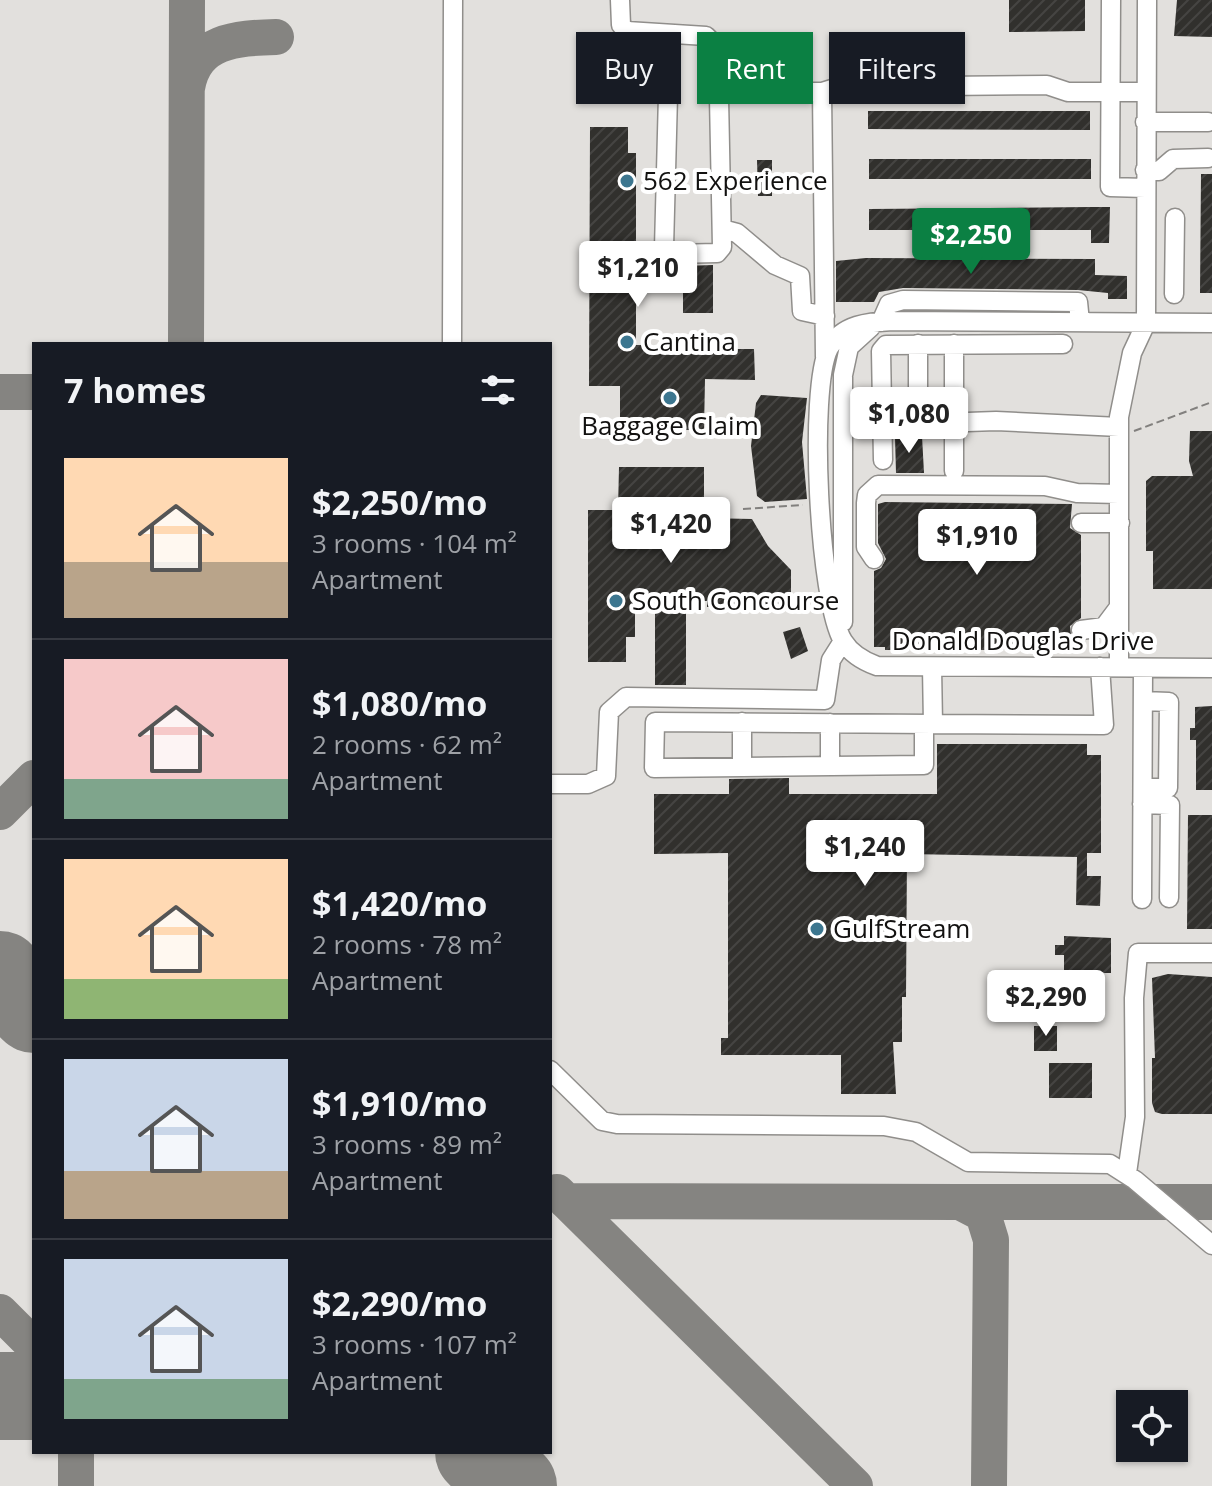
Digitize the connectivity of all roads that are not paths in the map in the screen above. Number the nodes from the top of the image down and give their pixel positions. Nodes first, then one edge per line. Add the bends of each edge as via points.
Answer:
1 (453, 0) edge
2 (620, 0) edge
3 (1111, 0) edge
4 (1147, 0) edge
5 (632, 32) edge
6 (681, 35) edge
7 (813, 92) edge
8 (822, 92) junction
9 (1110, 92) junction
10 (1145, 92) junction
11 (668, 104) edge
12 (1145, 122) junction
13 (1208, 122) dead end
14 (1208, 158) dead end
15 (1145, 179) junction
16 (1175, 218) dead end
17 (722, 229) junction
18 (1145, 255) junction
19 (1175, 255) junction
20 (1174, 294) dead end
21 (825, 316) junction
22 (881, 322) junction
23 (1146, 323) junction
24 (1212, 323) edge
25 (452, 342) edge
26 (918, 344) junction
27 (954, 344) junction
28 (1063, 344) dead end
29 (825, 359) junction
30 (882, 425) junction
31 (918, 425) junction
32 (955, 425) junction
33 (1123, 426) junction
34 (883, 460) dead end
35 (954, 471) dead end
36 (1119, 494) junction
37 (1081, 523) dead end
38 (1120, 523) junction
39 (874, 559) dead end
40 (1119, 607) junction
41 (1081, 630) dead end
42 (843, 641) junction
43 (932, 667) junction
44 (1109, 667) junction
45 (1143, 668) junction
46 (1212, 668) edge
47 (825, 700) junction
48 (1143, 701) junction
49 (742, 722) junction
50 (827, 723) junction
51 (928, 724) junction
52 (830, 766) junction
53 (742, 767) junction
54 (552, 784) edge
55 (1142, 796) junction
56 (1169, 898) dead end
57 (1142, 899) dead end
58 (1212, 953) edge
59 (552, 1072) edge
60 (1127, 1173) junction
61 (1212, 1245) edge

1 - 25 street
2 - 5 street via 621,25
3 - 9 street
4 - 10 street
6 - 17 street via 706,36 718,48
7 - 8 street
8 - 9 street via 838,87 1047,85 1068,92
8 - 21 street
9 - 10 street
9 - 15 street via 1110,187
10 - 12 street
11 - 17 street via 664,248 672,254 717,253
12 - 13 street
12 - 15 street
14 - 15 street via 1173,159
15 - 18 street
16 - 19 street
17 - 21 street via 737,233 775,265 800,276 802,311
18 - 19 street
18 - 23 street
19 - 20 street
21 - 29 street
22 - 23 street
22 - 29 street via 840,334
22 - 42 street via 854,339 844,367
23 - 24 street
23 - 33 street via 1132,353
26 - 27 street
26 - 30 street via 886,345 881,351
26 - 31 street
27 - 28 street
27 - 32 street
29 - 42 street via 819,435 822,535 829,598
30 - 31 street
30 - 34 street
31 - 32 street
32 - 33 street via 1075,422 1081,417
32 - 35 street
33 - 36 street
36 - 38 street
36 - 39 street via 1045,486 878,485 866,503 866,547
37 - 38 street
38 - 40 street
40 - 41 street via 1104,627
40 - 44 street
42 - 43 street, Donald Douglas Drive via 860,659 877,666
42 - 47 street via 831,660
43 - 44 street, Donald Douglas Drive
43 - 51 street
44 - 45 street, Donald Douglas Drive
44 - 51 street via 1104,725
45 - 46 street, Donald Douglas Drive
45 - 48 street
47 - 50 street
47 - 54 street via 626,697 609,712 606,776 588,784
48 - 55 street
48 - 55 street via 1169,702 1169,716 1168,788
49 - 50 street
49 - 53 street
49 - 53 street via 655,722 654,768
50 - 51 street
50 - 52 street
51 - 52 street via 924,765
52 - 53 street
55 - 56 street via 1170,805
55 - 57 street
58 - 60 street via 1138,953 1135,1117
59 - 60 street via 602,1121 617,1124 900,1128 968,1162 1100,1162
60 - 61 street

